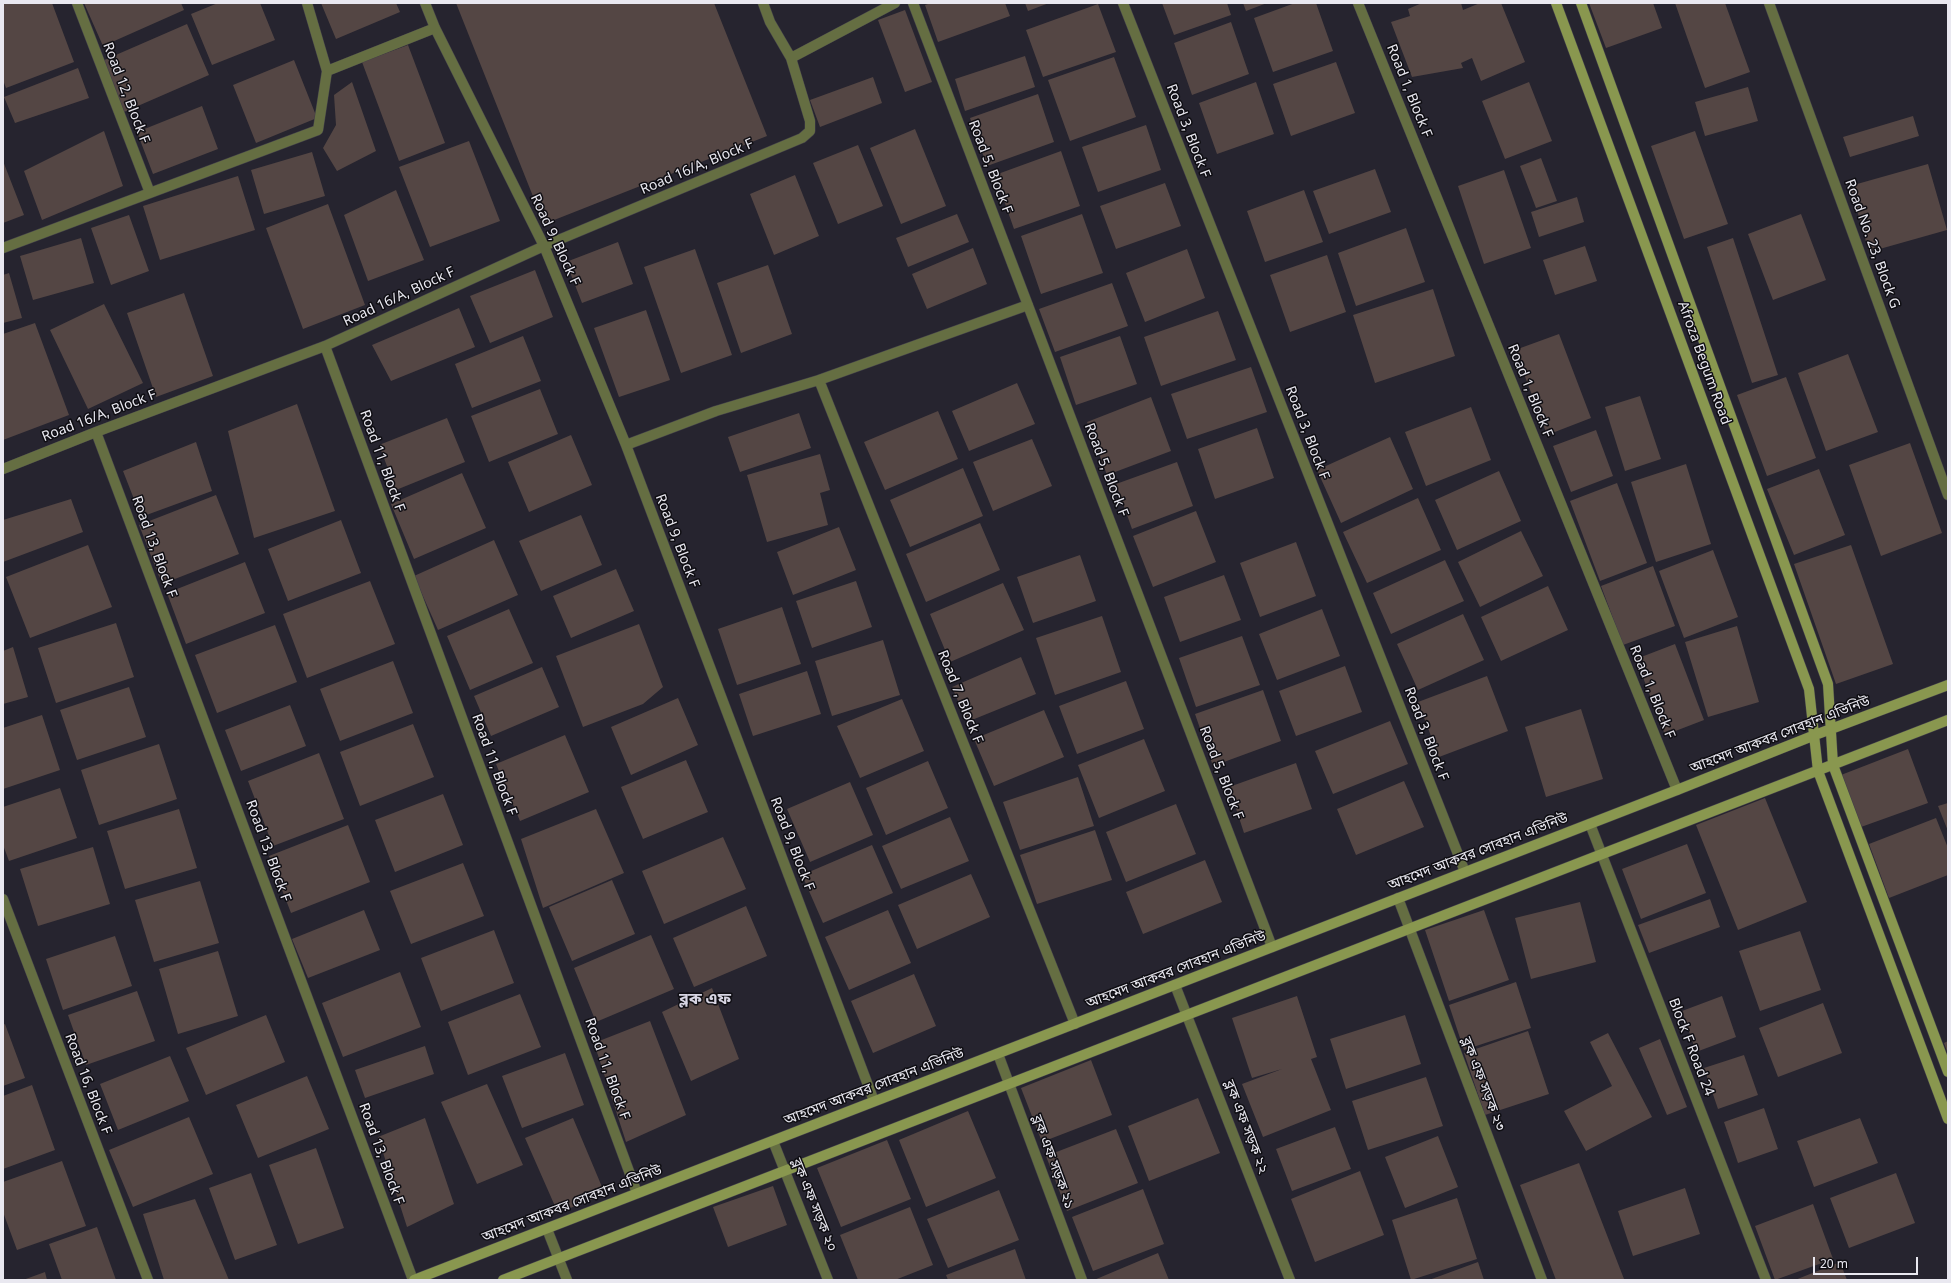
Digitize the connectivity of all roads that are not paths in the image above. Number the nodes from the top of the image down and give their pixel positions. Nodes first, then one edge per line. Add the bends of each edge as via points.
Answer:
1 (77, 3) edge
2 (306, 3) edge
3 (425, 3) edge
4 (763, 3) edge
5 (895, 3) edge
6 (913, 3) edge
7 (1123, 3) edge
8 (1358, 3) edge
9 (1556, 3) edge
10 (1581, 3) edge
11 (1769, 3) edge
12 (435, 28) junction
13 (791, 58) junction
14 (327, 71) junction
15 (150, 193) junction
16 (544, 246) junction
17 (3, 248) edge
18 (1028, 305) junction
19 (325, 346) junction
20 (819, 380) junction
21 (96, 432) junction
22 (626, 445) junction
23 (3, 469) edge
24 (1948, 495) edge
25 (1948, 685) edge
26 (1948, 720) edge
27 (1830, 729) junction
28 (1815, 735) junction
29 (1833, 765) junction
30 (1818, 771) junction
31 (1677, 790) junction
32 (1590, 824) junction
33 (1602, 854) junction
34 (1465, 872) junction
35 (1398, 898) junction
36 (3, 899) edge
37 (1409, 928) junction
38 (1272, 947) junction
39 (1175, 985) junction
40 (1187, 1015) junction
41 (1075, 1024) junction
42 (998, 1054) junction
43 (1948, 1072) edge
44 (1009, 1084) junction
45 (874, 1101) junction
46 (1948, 1119) edge
47 (773, 1141) junction
48 (785, 1171) junction
49 (638, 1193) junction
50 (547, 1229) junction
51 (559, 1259) junction
52 (148, 1280) edge
53 (414, 1280) edge
54 (503, 1280) edge
55 (567, 1280) edge
56 (828, 1280) edge
57 (1082, 1280) edge
58 (1290, 1280) edge
59 (1542, 1280) edge
60 (1766, 1280) edge

1 - 15 street, Road 12, Block F
2 - 14 street
3 - 12 street, Road 9, Block F
4 - 13 street via 770,22
5 - 13 street
6 - 18 street, Road 5, Block F
7 - 34 street, Road 3, Block F
8 - 31 street, Road 1, Block F
9 - 28 street, Afroza Begum Road via 1809,689
10 - 27 street, Afroza Begum Road via 1828,684
11 - 24 street, Road No. 23, Block G
12 - 14 street
12 - 16 street, Road 9, Block F
13 - 16 street, Road 16/A, Block F via 810,121 810,131 802,138
14 - 15 street via 318,130
15 - 17 street
16 - 19 street, Road 16/A, Block F
16 - 22 street, Road 9, Block F
18 - 20 street
18 - 38 street, Road 5, Block F
19 - 21 street, Road 16/A, Block F
19 - 49 street, Road 11, Block F
20 - 22 street via 716,411
20 - 41 street, Road 7, Block F
21 - 23 street, Road 16/A, Block F
21 - 53 street, Road 13, Block F
22 - 45 street, Road 9, Block F
25 - 27 street, আহমেদ আকবর সোবহান এভিনিউ
26 - 29 street
27 - 28 street, আহমেদ আকবর সোবহান এভিনিউ
27 - 29 street, Afroza Begum Road
28 - 30 street, Afroza Begum Road
28 - 31 street, আহমেদ আকবর সোবহান এভিনিউ
29 - 30 street
29 - 43 street, Afroza Begum Road
30 - 33 street
30 - 46 street, Afroza Begum Road
31 - 32 street, আহমেদ আকবর সোবহান এভিনিউ
32 - 33 street, Block F Road 24
32 - 34 street, আহমেদ আকবর সোবহান এভিনিউ
33 - 37 street
33 - 60 street, Block F Road 24
34 - 35 street, আহমেদ আকবর সোবহান এভিনিউ
35 - 37 street, ব্লক এফ সড়ক ২৩
35 - 38 street, আহমেদ আকবর সোবহান এভিনিউ
36 - 52 street, Road 16, Block F
37 - 40 street
37 - 59 street, ব্লক এফ সড়ক ২৩
38 - 39 street, আহমেদ আকবর সোবহান এভিনিউ
39 - 40 street, ব্লক এফ সড়ক ২২
39 - 41 street, আহমেদ আকবর সোবহান এভিনিউ
40 - 44 street
40 - 58 street, ব্লক এফ সড়ক ২২
41 - 42 street, আহমেদ আকবর সোবহান এভিনিউ
42 - 44 street, ব্লক এফ সড়ক ২১
42 - 45 street, আহমেদ আকবর সোবহান এভিনিউ
44 - 48 street
44 - 57 street, ব্লক এফ সড়ক ২১
45 - 47 street, আহমেদ আকবর সোবহান এভিনিউ
47 - 48 street, ব্লক এফ সড়ক ২০
47 - 49 street, আহমেদ আকবর সোবহান এভিনিউ
48 - 51 street
48 - 56 street, ব্লক এফ সড়ক ২০
49 - 50 street, আহমেদ আকবর সোবহান এভিনিউ
50 - 51 street
50 - 53 street, আহমেদ আকবর সোবহান এভিনিউ
51 - 54 street
51 - 55 street

